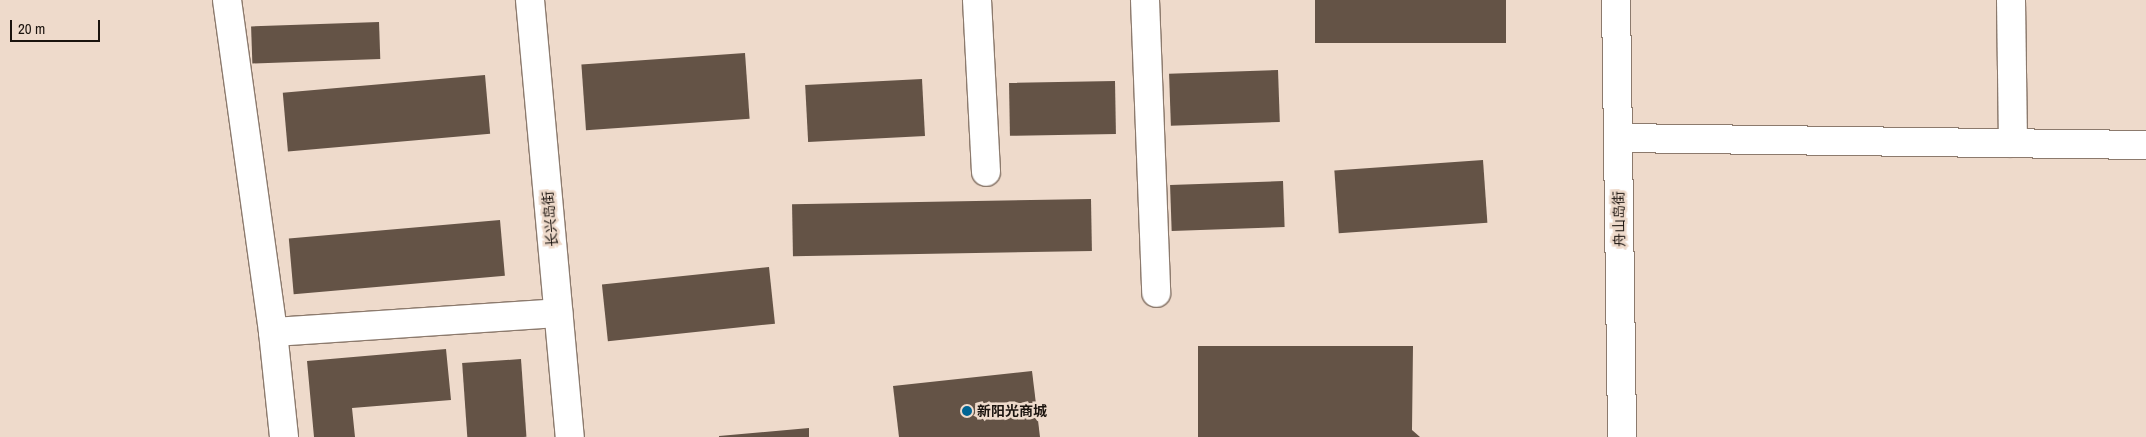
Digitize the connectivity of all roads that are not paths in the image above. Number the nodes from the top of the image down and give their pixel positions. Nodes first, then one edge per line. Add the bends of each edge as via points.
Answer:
1 (227, 0) edge
2 (530, 0) edge
3 (977, 0) edge
4 (1145, 0) edge
5 (1616, 0) edge
6 (2010, 0) edge
7 (1618, 138) junction
8 (2013, 143) junction
9 (2146, 145) edge
10 (986, 172) dead end
11 (1156, 293) dead end
12 (558, 312) junction
13 (273, 332) junction
14 (284, 437) edge
15 (570, 437) edge
16 (1622, 437) edge

1 - 13 street
2 - 12 street, 长兴岛街
3 - 10 street
4 - 11 street
5 - 7 street, 舟山岛街
6 - 8 street
7 - 8 street
7 - 16 street, 舟山岛街
8 - 9 street
12 - 13 street
12 - 15 street, 长兴岛街
13 - 14 street

